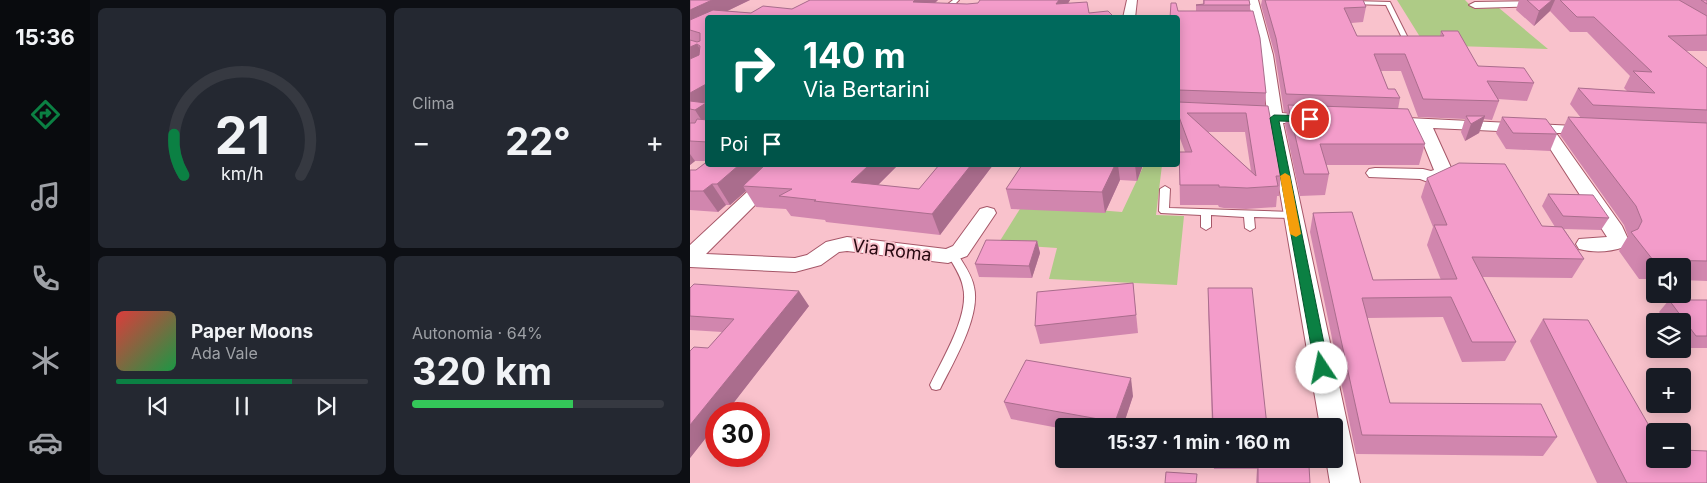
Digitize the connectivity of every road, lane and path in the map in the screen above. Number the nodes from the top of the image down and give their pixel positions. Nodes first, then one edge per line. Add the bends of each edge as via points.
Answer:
1 (956, 0) edge
2 (1132, 0) edge
3 (1256, 1) edge
4 (1349, 3) edge
5 (1557, 4) dead end
6 (1475, 5) dead end
7 (967, 6) edge
8 (1130, 15) edge
9 (1243, 21) edge
10 (1258, 21) junction
11 (1409, 46) edge
12 (1226, 116) edge
13 (1274, 118) junction
14 (1329, 120) edge
15 (1376, 122) edge
16 (1423, 123) junction
17 (1544, 129) junction
18 (1604, 131) edge
19 (784, 167) edge
20 (1375, 173) dead end
21 (1165, 189) dead end
22 (1206, 212) junction
23 (987, 213) dead end
24 (1249, 214) junction
25 (1292, 215) junction
26 (1206, 227) dead end
27 (1250, 228) dead end
28 (1586, 244) dead end
29 (953, 255) junction
30 (690, 258) edge
31 (936, 385) dead end
32 (1332, 418) edge
33 (1342, 468) edge
34 (1345, 483) edge

1 - 7 lane via 950,5
2 - 8 street
3 - 10 street
4 - 11 lane via 1388,3
5 - 6 street
9 - 10 street
10 - 13 street via 1267,55
12 - 13 street
13 - 14 street
13 - 25 street
15 - 16 street
16 - 17 street
16 - 20 street via 1444,172 1431,178 1423,174
17 - 18 street
17 - 28 street via 1618,239 1611,244
19 - 30 street, Via Roma
21 - 22 lane via 1164,211
22 - 24 lane
22 - 26 lane
23 - 29 street, Via Roma via 963,248
24 - 25 lane
24 - 27 lane
25 - 32 street
29 - 30 street, Via Roma via 847,244 795,265
29 - 31 lane via 969,287 970,299 965,320
33 - 34 street

